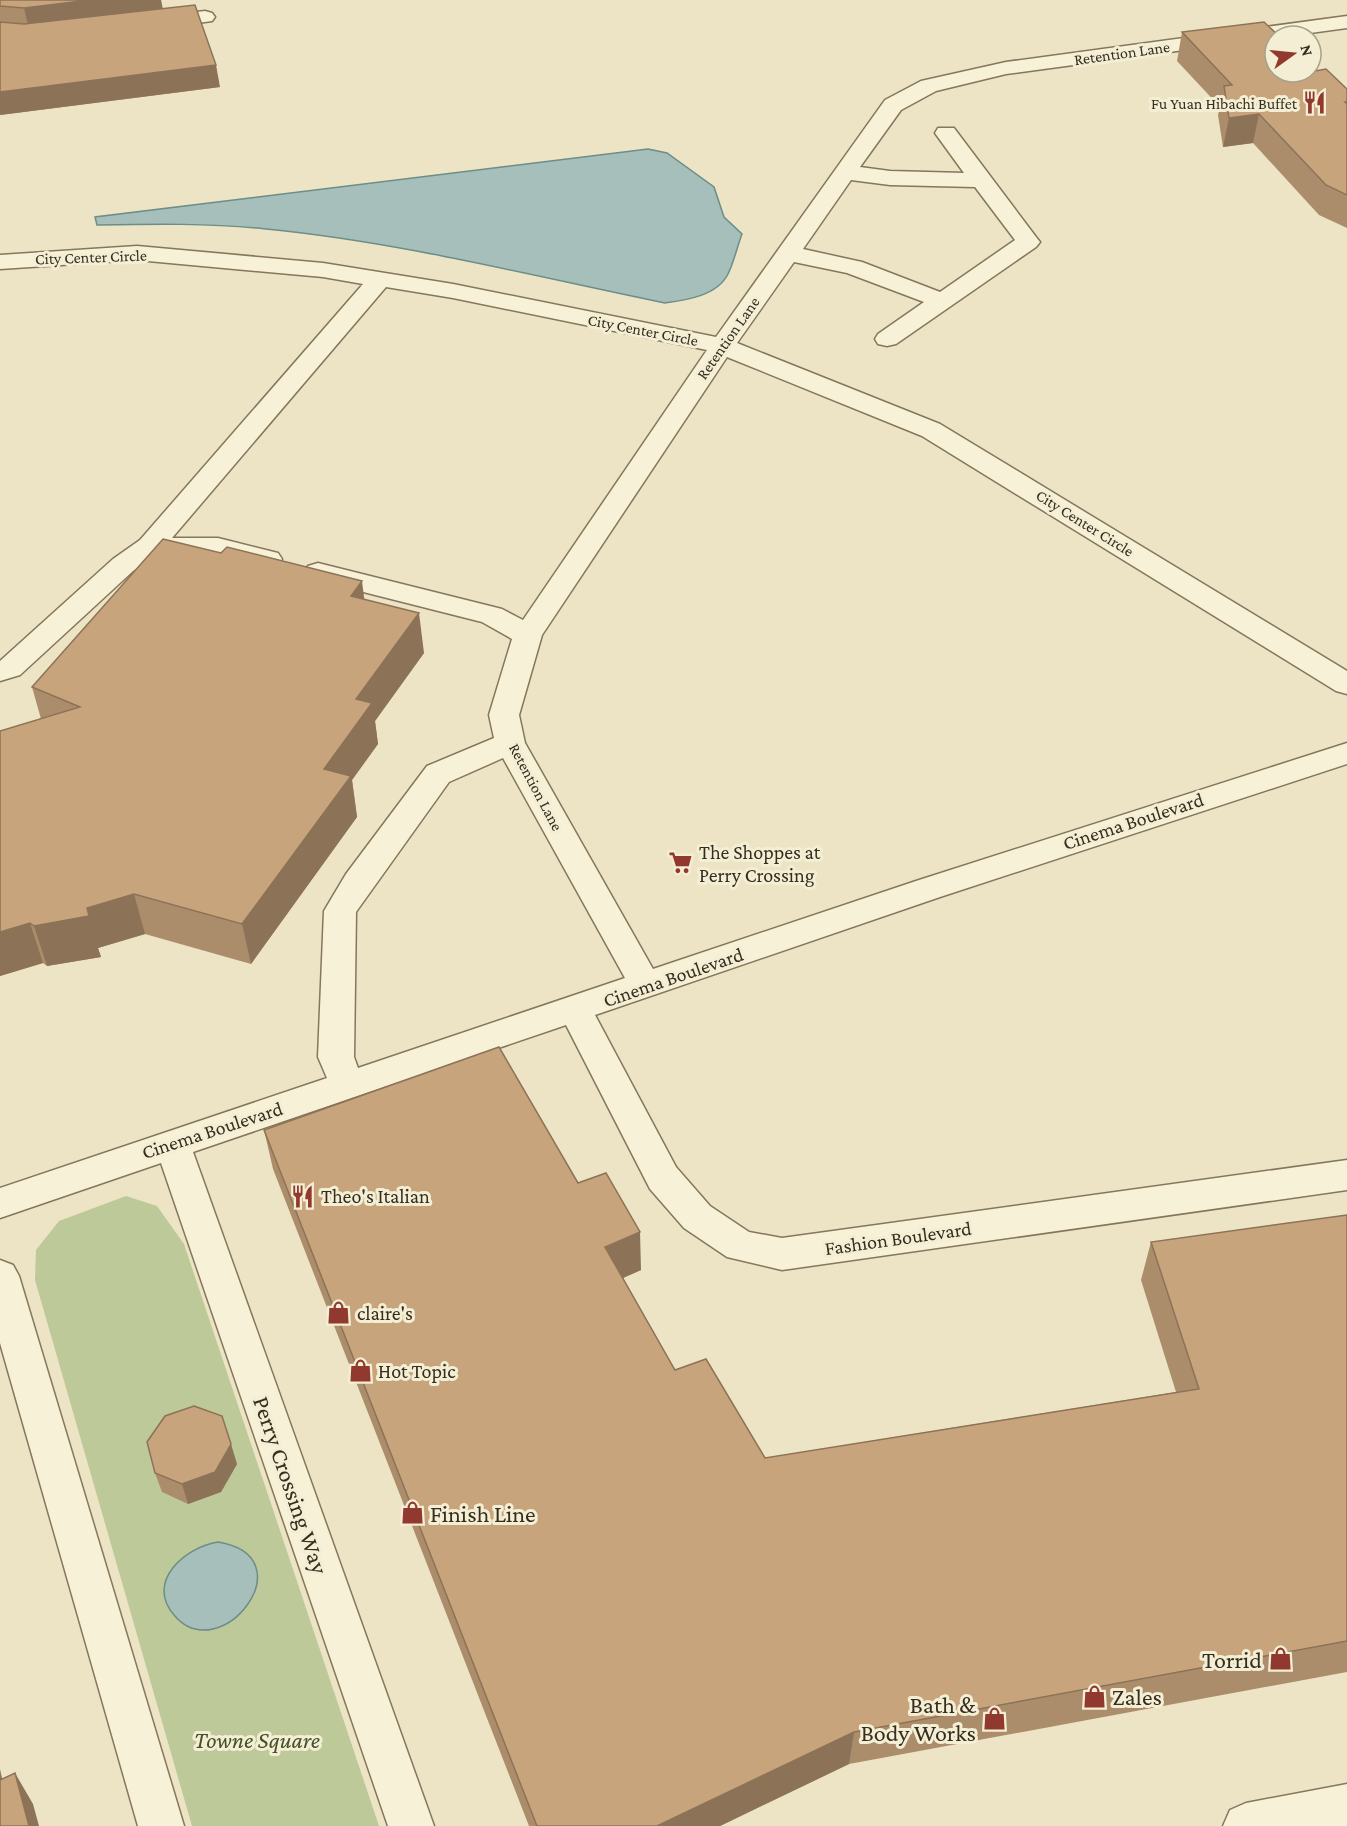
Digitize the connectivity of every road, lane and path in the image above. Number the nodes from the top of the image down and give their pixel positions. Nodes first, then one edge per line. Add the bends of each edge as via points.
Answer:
1 (205, 17) dead end
2 (1347, 22) edge
3 (135, 26) edge
4 (946, 133) dead end
5 (845, 172) junction
6 (981, 180) junction
7 (787, 253) junction
8 (0, 262) edge
9 (380, 279) junction
10 (942, 301) junction
11 (887, 339) dead end
12 (722, 346) junction
13 (150, 546) junction
14 (528, 635) junction
15 (0, 671) edge
16 (1347, 684) edge
17 (510, 743) junction
18 (1347, 753) edge
19 (646, 986) junction
20 (575, 1010) junction
21 (348, 1086) junction
22 (172, 1143) junction
23 (1347, 1175) edge
24 (0, 1203) edge
25 (0, 1276) edge
26 (1347, 1807) edge
27 (161, 1826) edge
28 (411, 1826) edge
29 (1246, 1826) edge

1 - 3 street
2 - 5 street, Retention Lane via 1006,68 929,86 893,105
4 - 6 street
5 - 6 street via 890,178
5 - 7 street, Retention Lane
6 - 10 street via 1028,242
7 - 10 street via 854,267
7 - 12 street, Retention Lane
8 - 9 street, City Center Circle via 137,253
9 - 12 street, City Center Circle
9 - 13 street
10 - 11 street
12 - 14 street, Retention Lane
12 - 16 street, City Center Circle via 931,430
13 - 14 street via 218,547 492,615
13 - 15 street via 123,565 10,668
14 - 17 street, Retention Lane via 504,715
17 - 19 street, Retention Lane
17 - 21 street via 438,774 357,882 340,911 336,1057
18 - 19 street, Cinema Boulevard via 1047,849
19 - 20 street, Cinema Boulevard
20 - 21 street, Cinema Boulevard
20 - 23 street, Fashion Boulevard via 663,1178 697,1217 740,1246 782,1254
21 - 22 street, Cinema Boulevard
22 - 24 street, Cinema Boulevard
22 - 28 street, Perry Crossing Way
25 - 27 street
26 - 29 street

